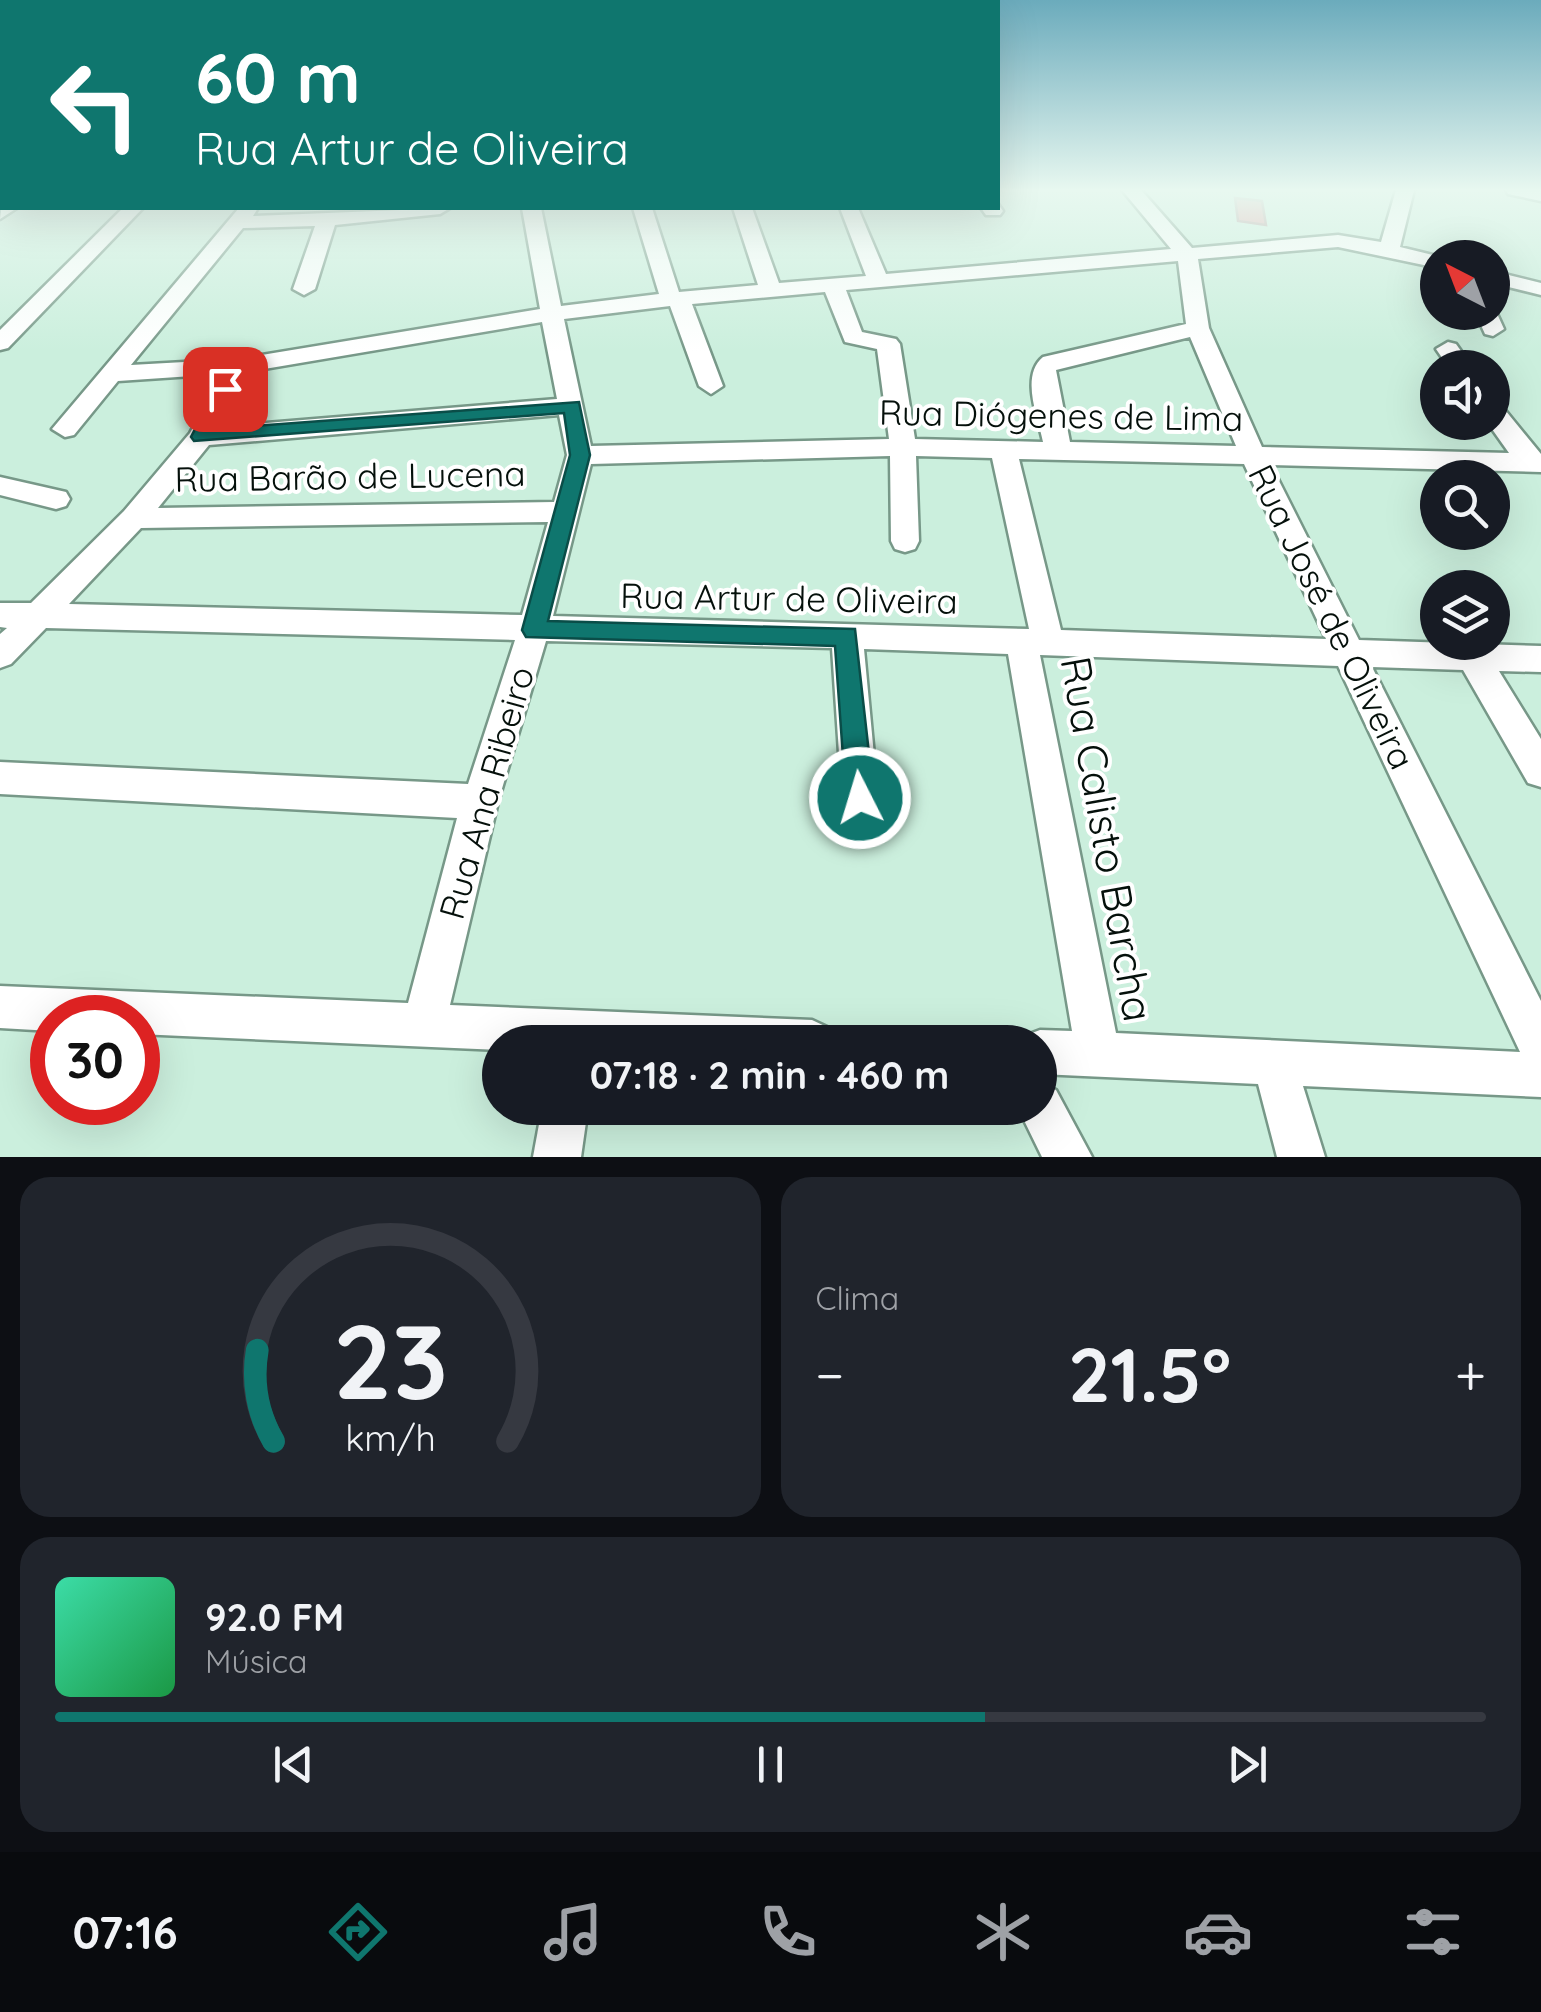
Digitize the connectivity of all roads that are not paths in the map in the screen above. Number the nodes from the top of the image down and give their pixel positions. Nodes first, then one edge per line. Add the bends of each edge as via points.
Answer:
1 (99, 244) edge
2 (219, 244) edge
3 (319, 244) edge
4 (538, 244) edge
5 (655, 244) edge
6 (754, 244) edge
7 (864, 244) edge
8 (1178, 244) edge
9 (1306, 244) edge
10 (1355, 244) edge
11 (1391, 244) edge
12 (1389, 250) junction
13 (1188, 255) junction
14 (1420, 258) edge
15 (1510, 282) edge
16 (880, 283) junction
17 (834, 288) junction
18 (304, 289) dead end
19 (1541, 290) edge
20 (771, 292) junction
21 (675, 299) junction
22 (553, 314) junction
23 (1198, 328) junction
24 (0, 344) edge
25 (238, 366) junction
26 (110, 374) junction
27 (711, 386) dead end
28 (572, 406) junction
29 (64, 430) dead end
30 (1510, 433) edge
31 (201, 437) junction
32 (903, 446) junction
33 (1003, 448) junction
34 (1058, 449) junction
35 (1252, 454) junction
36 (580, 455) junction
37 (1535, 463) edge
38 (0, 486) edge
39 (56, 498) dead end
40 (567, 512) junction
41 (134, 518) junction
42 (905, 541) dead end
43 (0, 615) edge
44 (36, 616) junction
45 (534, 630) junction
46 (847, 636) junction
47 (1035, 643) junction
48 (0, 654) edge
49 (1350, 654) junction
50 (1420, 655) edge
51 (1510, 658) edge
52 (1541, 659) edge
53 (1474, 660) edge
54 (1541, 771) edge
55 (0, 778) edge
56 (860, 798) dead end
57 (480, 802) junction
58 (0, 1006) edge
59 (423, 1027) junction
60 (482, 1031) edge
61 (1541, 1047) edge
62 (1057, 1053) edge
63 (1098, 1054) junction
64 (1274, 1063) junction
65 (1541, 1075) edge
66 (562, 1125) edge
67 (1050, 1125) edge
68 (557, 1157) edge
69 (1068, 1157) edge
70 (1301, 1157) edge

1 - 24 street
2 - 26 street
3 - 18 street
4 - 22 street, Rua Ana Ribeiro
5 - 21 street
6 - 20 street
7 - 16 street
8 - 13 street
9 - 13 street
10 - 12 street
11 - 12 street
12 - 14 street
13 - 16 street
13 - 23 street, Rua José de Oliveira
15 - 19 street
16 - 17 street
17 - 20 street
17 - 32 street via 853,337 888,344
20 - 21 street
21 - 22 street
21 - 27 street
22 - 25 street
22 - 28 street, Rua Ana Ribeiro
23 - 34 street via 1044,368
23 - 35 street, Rua José de Oliveira
25 - 26 street
25 - 31 street
26 - 29 street
28 - 31 street
28 - 36 street, Rua Ana Ribeiro
30 - 37 street
31 - 41 street
32 - 33 street, Rua Diógenes de Lima
32 - 36 street, Rua Diógenes de Lima
32 - 42 street
33 - 34 street, Rua Diógenes de Lima
33 - 47 street, Rua Calisto Barcha
34 - 35 street, Rua Diógenes de Lima
35 - 37 street, Rua Diógenes de Lima
35 - 49 street, Rua José de Oliveira
36 - 40 street, Rua Ana Ribeiro
38 - 39 street
40 - 41 street, Rua Barão de Lucena
40 - 45 street, Rua Ana Ribeiro
41 - 44 street
43 - 44 street, Rua Artur de Oliveira
44 - 45 street, Rua Artur de Oliveira
44 - 48 street
45 - 46 street, Rua Artur de Oliveira
45 - 57 street, Rua Ana Ribeiro
46 - 47 street, Rua Artur de Oliveira
46 - 56 street
47 - 49 street, Rua Artur de Oliveira
47 - 63 street, Rua Calisto Barcha
49 - 50 street, Rua Artur de Oliveira
49 - 61 street, Rua José de Oliveira
51 - 52 street, Rua Artur de Oliveira
53 - 54 street
55 - 57 street
57 - 59 street, Rua Ana Ribeiro
58 - 59 street
59 - 60 street
62 - 63 street
63 - 64 street
64 - 65 street
64 - 70 street
66 - 68 street
67 - 69 street

